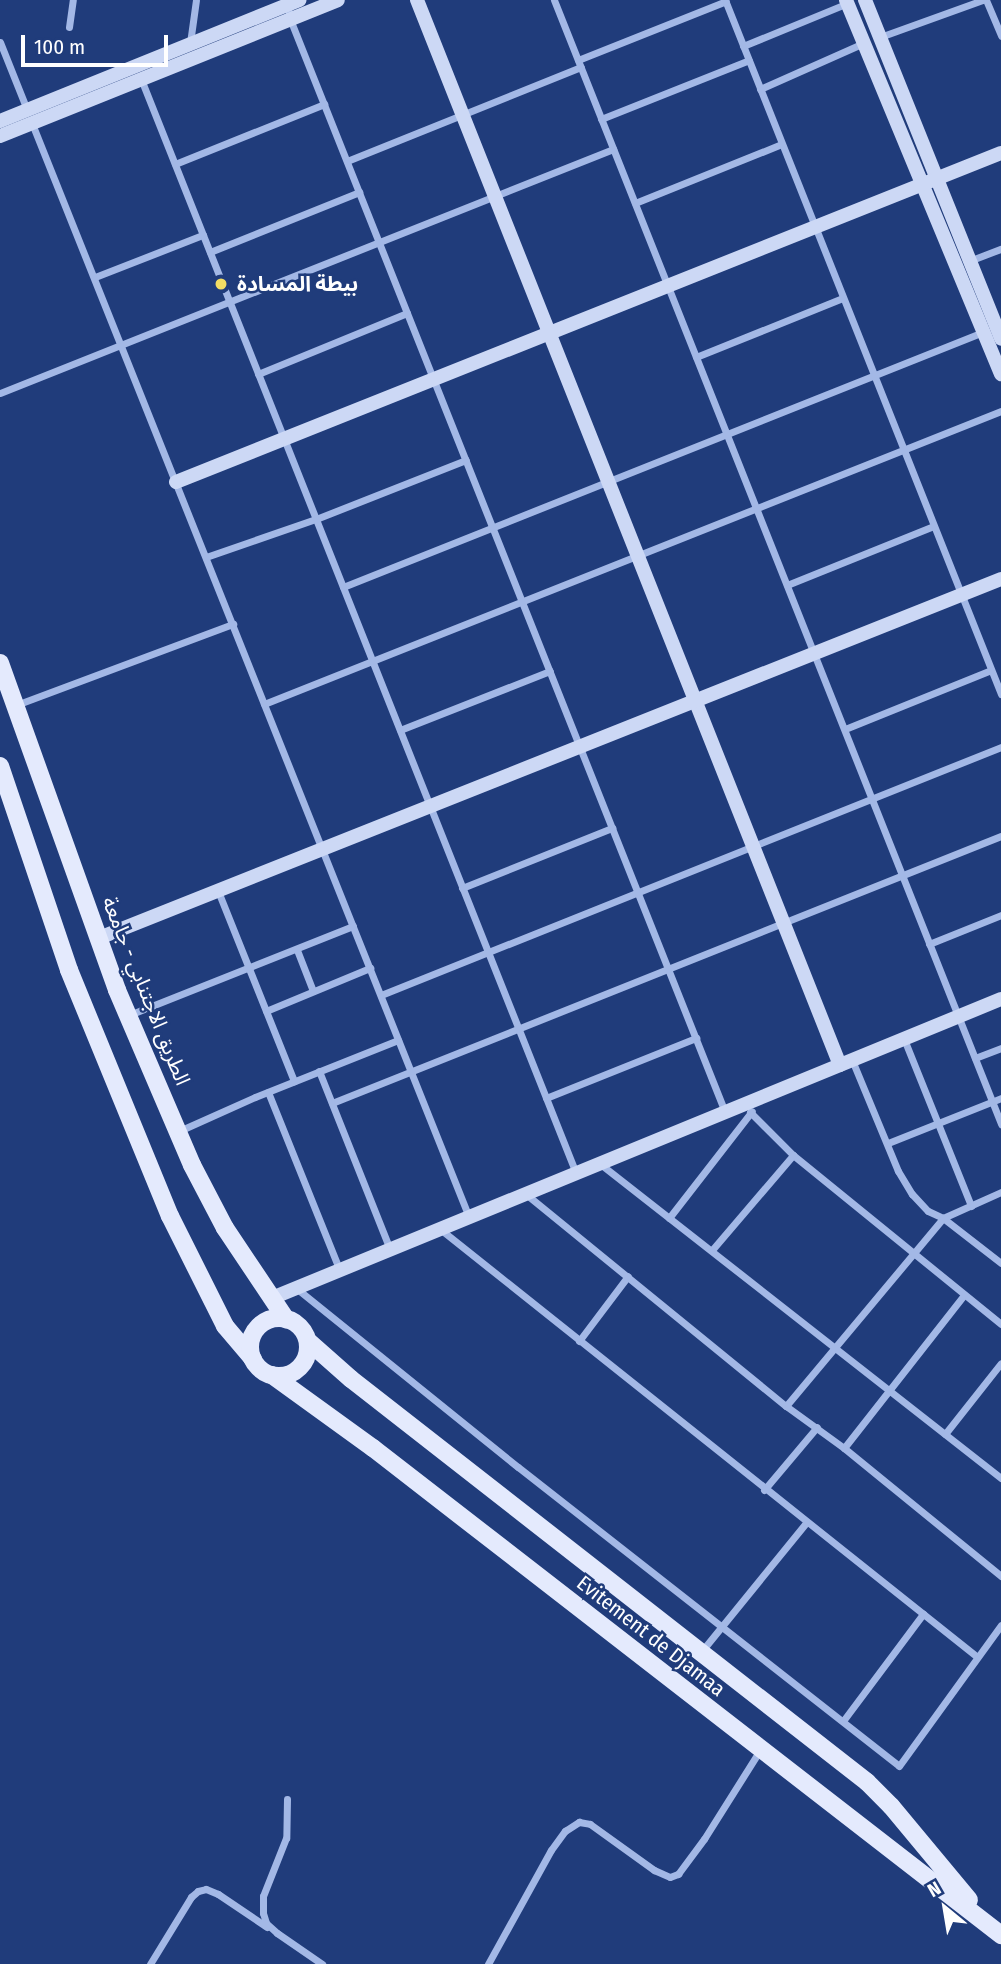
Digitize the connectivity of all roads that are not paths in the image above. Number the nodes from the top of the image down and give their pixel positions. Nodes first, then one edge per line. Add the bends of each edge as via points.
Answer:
1 (73, 0) edge
2 (195, 0) edge
3 (338, 0) edge
4 (417, 0) edge
5 (554, 0) edge
6 (865, 0) edge
7 (984, 0) edge
8 (725, 1) edge
9 (847, 2) edge
10 (291, 6) edge
11 (69, 27) dead end
12 (1001, 36) edge
13 (879, 38) junction
14 (0, 42) edge
15 (190, 43) junction
16 (864, 43) junction
17 (743, 46) junction
18 (749, 60) junction
19 (579, 64) junction
20 (138, 72) junction
21 (760, 89) junction
22 (324, 104) junction
23 (462, 115) junction
24 (29, 116) junction
25 (601, 119) junction
26 (0, 121) edge
27 (0, 136) edge
28 (782, 144) junction
29 (613, 149) junction
30 (1001, 153) edge
31 (347, 161) junction
32 (175, 164) junction
33 (929, 181) junction
34 (359, 192) junction
35 (495, 196) junction
36 (635, 203) junction
37 (815, 227) junction
38 (203, 235) junction
39 (379, 242) junction
40 (1001, 249) edge
41 (210, 252) junction
42 (968, 261) junction
43 (95, 277) junction
44 (668, 286) junction
45 (844, 298) junction
46 (229, 302) junction
47 (995, 308) edge
48 (407, 313) junction
49 (984, 332) junction
50 (549, 333) junction
51 (1001, 339) edge
52 (122, 345) junction
53 (696, 357) junction
54 (258, 374) junction
55 (1001, 374) edge
56 (874, 375) junction
57 (434, 379) junction
58 (0, 393) edge
59 (1001, 411) edge
60 (727, 434) junction
61 (284, 439) junction
62 (905, 451) junction
63 (466, 460) junction
64 (176, 482) junction
65 (608, 482) junction
66 (756, 508) junction
67 (316, 519) junction
68 (934, 526) junction
69 (493, 528) junction
70 (637, 555) junction
71 (206, 557) junction
72 (1001, 579) edge
73 (787, 585) junction
74 (343, 587) junction
75 (961, 594) junction
76 (522, 601) junction
77 (233, 624) junction
78 (814, 653) junction
79 (372, 661) junction
80 (0, 663) edge
81 (991, 670) junction
82 (550, 671) junction
83 (1001, 694) edge
84 (695, 701) junction
85 (264, 704) junction
86 (15, 705) junction
87 (845, 729) junction
88 (400, 730) junction
89 (580, 747) junction
90 (1001, 747) edge
91 (0, 766) edge
92 (4, 792) edge
93 (872, 799) junction
94 (430, 806) junction
95 (612, 828) junction
96 (1001, 836) edge
97 (753, 846) junction
98 (322, 849) junction
99 (902, 876) junction
100 (463, 888) junction
101 (218, 891) junction
102 (638, 892) junction
103 (1001, 915) edge
104 (784, 923) junction
105 (353, 926) junction
106 (99, 939) junction
107 (929, 944) junction
108 (297, 950) junction
109 (488, 952) junction
110 (369, 968) junction
111 (668, 969) junction
112 (250, 970) junction
113 (313, 991) junction
114 (381, 995) junction
115 (1001, 999) edge
116 (266, 1011) junction
117 (128, 1015) junction
118 (958, 1016) junction
119 (519, 1029) junction
120 (696, 1038) junction
121 (904, 1038) junction
122 (398, 1040) junction
123 (1001, 1048) edge
124 (975, 1058) junction
125 (846, 1062) junction
126 (319, 1071) junction
127 (411, 1072) junction
128 (294, 1081) junction
129 (268, 1092) junction
130 (763, 1096) junction
131 (546, 1098) junction
132 (1001, 1098) edge
133 (992, 1101) junction
134 (332, 1103) junction
135 (725, 1112) junction
136 (750, 1112) junction
137 (938, 1124) junction
138 (1001, 1124) edge
139 (178, 1132) junction
140 (888, 1143) junction
141 (793, 1155) junction
142 (599, 1163) junction
143 (576, 1173) junction
144 (1001, 1192) edge
145 (526, 1193) junction
146 (971, 1206) junction
147 (468, 1217) junction
148 (669, 1218) junction
149 (943, 1218) junction
150 (440, 1228) junction
151 (390, 1249) junction
152 (712, 1250) junction
153 (914, 1256) junction
154 (1001, 1264) edge
155 (340, 1272) junction
156 (628, 1276) junction
157 (296, 1288) junction
158 (964, 1295) junction
159 (272, 1298) junction
160 (286, 1319) junction
161 (1001, 1324) edge
162 (579, 1340) junction
163 (308, 1341) junction
164 (836, 1348) junction
165 (253, 1359) junction
166 (1001, 1363) edge
167 (272, 1375) junction
168 (890, 1390) junction
169 (786, 1406) junction
170 (817, 1427) junction
171 (945, 1434) junction
172 (844, 1448) junction
173 (1001, 1478) edge
174 (764, 1490) junction
175 (806, 1523) junction
176 (1001, 1576) edge
177 (923, 1614) junction
178 (1001, 1625) edge
179 (723, 1627) junction
180 (701, 1652) junction
181 (976, 1656) junction
182 (844, 1721) junction
183 (760, 1750) junction
184 (287, 1799) dead end
185 (1001, 1921) edge
186 (276, 1933) junction
187 (1001, 1935) edge
188 (319, 1963) edge
189 (150, 1964) edge
190 (488, 1964) edge

1 - 11 street
2 - 15 street
3 - 10 street
4 - 23 street
5 - 19 street
6 - 13 street
7 - 12 street
7 - 13 street
8 - 17 street
8 - 19 street
9 - 16 street
9 - 17 street
10 - 15 street
10 - 20 street
10 - 22 street
13 - 33 street
14 - 24 street
15 - 20 street
16 - 21 street
16 - 33 street
17 - 18 street
18 - 21 street
18 - 25 street
19 - 23 street
19 - 25 street
20 - 24 street
20 - 32 street
21 - 28 street
22 - 31 street
22 - 32 street
23 - 31 street
23 - 35 street
24 - 26 street
24 - 27 street
24 - 43 street
25 - 29 street
28 - 36 street
28 - 37 street
29 - 35 street
29 - 36 street
30 - 33 street
31 - 34 street
32 - 38 street
33 - 37 street
33 - 42 street
33 - 49 street
34 - 39 street
34 - 41 street
35 - 39 street
35 - 50 street
36 - 44 street
37 - 44 street
37 - 45 street
38 - 41 street
38 - 43 street
39 - 46 street
39 - 48 street
40 - 42 street
41 - 46 street
42 - 47 street
43 - 52 street
44 - 50 street
44 - 53 street
45 - 53 street
45 - 56 street
46 - 52 street
46 - 54 street
47 - 51 street
48 - 54 street
48 - 57 street
49 - 55 street
49 - 56 street
50 - 57 street
50 - 65 street
52 - 58 street
52 - 64 street
53 - 60 street
54 - 61 street
56 - 60 street
56 - 62 street
57 - 61 street
57 - 63 street
59 - 62 street
60 - 65 street
60 - 66 street
61 - 64 street
61 - 67 street
62 - 66 street
62 - 68 street
63 - 67 street
63 - 69 street
64 - 71 street
65 - 69 street
65 - 70 street
66 - 70 street
66 - 73 street
67 - 71 street
67 - 74 street
68 - 73 street
68 - 75 street
69 - 74 street
69 - 76 street
70 - 76 street
70 - 84 street
71 - 77 street
72 - 75 street
73 - 78 street
74 - 79 street
75 - 78 street
75 - 81 street
76 - 79 street
76 - 82 street
77 - 85 street
77 - 86 street
78 - 84 street
78 - 87 street
79 - 85 street
79 - 88 street
80 - 86 main road, الطريق الاجتنابي - جامعة
81 - 83 street
81 - 87 street
82 - 88 street
82 - 89 street
84 - 89 street
84 - 97 street
85 - 98 street
86 - 106 main road, الطريق الاجتنابي - جامعة
87 - 93 street
88 - 94 street
89 - 94 street
89 - 95 street
90 - 93 street
91 - 92 main road
92 - 165 main road via 73,981 170,1216 222,1320
93 - 97 street
93 - 99 street
94 - 98 street
94 - 100 street
95 - 100 street
95 - 102 street
96 - 99 street
97 - 102 street
97 - 104 street
98 - 101 street
98 - 105 street
99 - 104 street
99 - 107 street
100 - 109 street
101 - 106 street
101 - 112 street
102 - 109 street
102 - 111 street
103 - 107 street
104 - 111 street
104 - 125 street
105 - 108 street
105 - 110 street
106 - 117 main road, الطريق الاجتنابي - جامعة
107 - 118 street
108 - 112 street
108 - 113 street
109 - 114 street
109 - 119 street
110 - 113 street
110 - 114 street
111 - 119 street
111 - 120 street
112 - 116 street
112 - 117 street
113 - 116 street
114 - 122 street
115 - 118 street
116 - 128 street
117 - 139 main road, الطريق الاجتنابي - جامعة
118 - 121 street
118 - 124 street
119 - 127 street
119 - 131 street
120 - 131 street
120 - 135 street
121 - 125 street
121 - 137 street
122 - 126 street
122 - 127 street
123 - 124 street
124 - 133 street
125 - 130 street
125 - 140 street
126 - 128 street
126 - 134 street
127 - 134 street
127 - 147 street
128 - 129 street
129 - 139 street
129 - 155 street
130 - 135 street
130 - 136 street
131 - 143 street
132 - 133 street
133 - 137 street
133 - 138 street
134 - 151 street
135 - 142 street
136 - 141 street
136 - 148 street
137 - 140 street
137 - 146 street
139 - 159 main road, الطريق الاجتنابي - جامعة via 225,1228
140 - 149 street via 912,1194 928,1211
141 - 152 street
141 - 153 street
142 - 143 street
142 - 148 street
143 - 145 street
144 - 146 street
145 - 147 street
145 - 156 street
146 - 149 street
147 - 150 street
148 - 152 street
149 - 153 street
149 - 154 street
150 - 151 street
150 - 162 street
151 - 155 street
152 - 164 street
153 - 158 street
153 - 164 street
155 - 157 street
156 - 162 street
156 - 169 street
157 - 159 street
157 - 179 street
158 - 161 street
158 - 168 street
159 - 160 main road, الطريق الاجتنابي - جامعة
160 - 163 main road via 303,1331
160 - 165 main road via 275,1318 257,1328 251,1338
162 - 174 street
163 - 167 main road via 303,1363 295,1371
163 - 180 main road, Evitement de Djamaa
164 - 168 street
164 - 169 street
165 - 167 main road
166 - 171 street
167 - 183 main road, Evitement de Djamaa via 373,1448
168 - 171 street
168 - 172 street
169 - 170 street
170 - 172 street
170 - 174 street
171 - 173 street
172 - 176 street
174 - 175 street
175 - 177 street
175 - 179 street
177 - 181 street
177 - 182 street
178 - 181 street
179 - 180 street
179 - 182 street
180 - 185 main road, Evitement de Djamaa via 867,1782 961,1893
181 - 182 street via 900,1766
183 - 187 main road, Evitement de Djamaa
183 - 190 street via 678,1874 670,1877 654,1870 590,1824 579,1822 565,1831
184 - 186 street via 286,1838 263,1896 266,1923
186 - 188 street
186 - 189 street via 206,1889 191,1897

